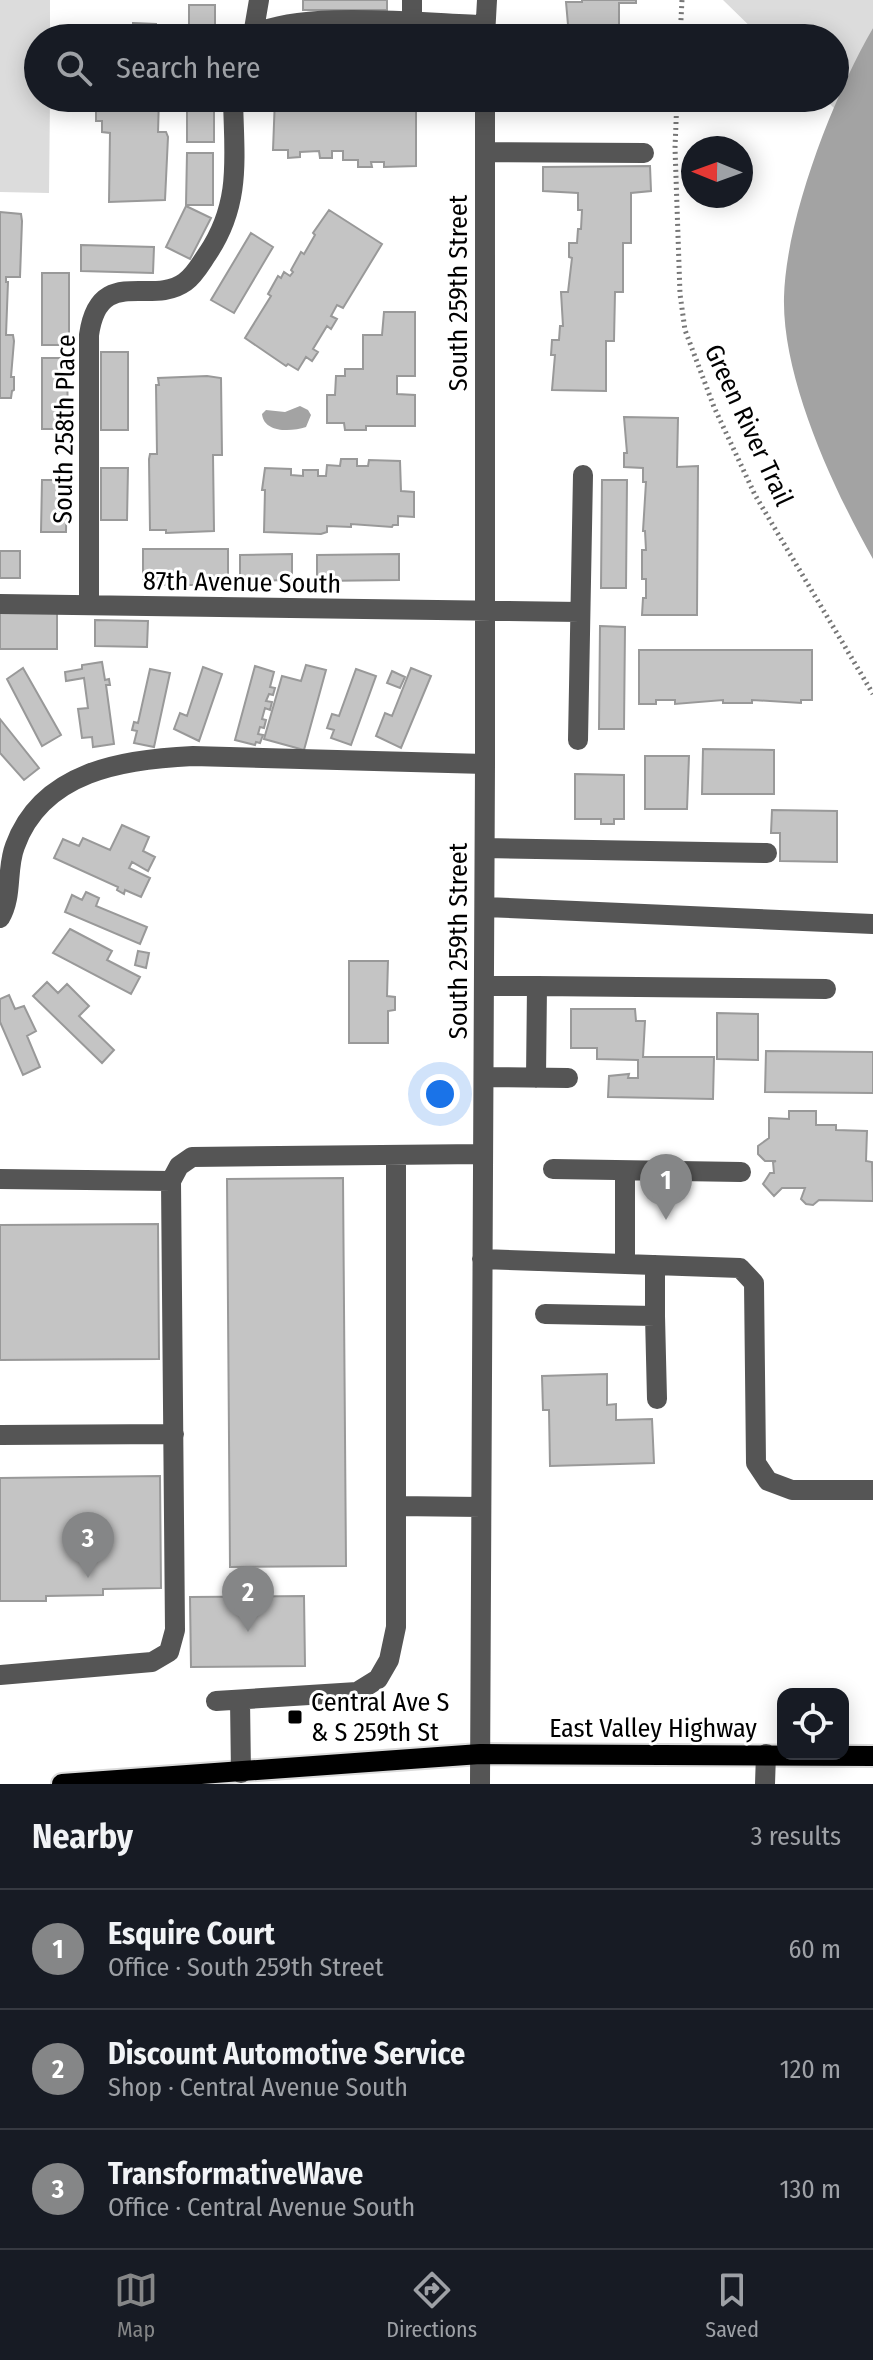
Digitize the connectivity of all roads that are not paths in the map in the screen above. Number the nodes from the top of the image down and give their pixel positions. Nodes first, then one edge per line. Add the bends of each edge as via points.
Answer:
1 (259, 0) edge
2 (412, 0) edge
3 (487, 0) edge
4 (412, 23) junction
5 (254, 24) edge
6 (281, 24) edge
7 (420, 24) edge
8 (486, 24) edge
9 (233, 112) edge
10 (485, 112) edge
11 (485, 152) junction
12 (644, 153) dead end
13 (583, 475) dead end
14 (0, 604) edge
15 (89, 605) junction
16 (483, 611) junction
17 (580, 612) junction
18 (578, 740) dead end
19 (485, 764) junction
20 (485, 848) junction
21 (767, 853) dead end
22 (485, 907) junction
23 (0, 918) edge
24 (873, 924) edge
25 (484, 986) junction
26 (537, 986) junction
27 (826, 989) dead end
28 (484, 1077) junction
29 (536, 1078) junction
30 (568, 1078) dead end
31 (483, 1154) junction
32 (396, 1155) junction
33 (553, 1169) dead end
34 (625, 1171) junction
35 (741, 1172) dead end
36 (0, 1179) edge
37 (171, 1181) junction
38 (482, 1259) junction
39 (625, 1264) junction
40 (655, 1265) junction
41 (545, 1314) dead end
42 (655, 1316) junction
43 (657, 1399) dead end
44 (174, 1434) junction
45 (0, 1435) edge
46 (873, 1490) edge
47 (396, 1506) junction
48 (481, 1507) junction
49 (0, 1675) edge
50 (240, 1700) junction
51 (216, 1701) dead end
52 (480, 1754) junction
53 (766, 1754) junction
54 (873, 1756) edge
55 (241, 1773) junction
56 (62, 1784) edge
57 (480, 1784) edge
58 (765, 1784) edge

1 - 5 street
2 - 4 street
3 - 8 street
4 - 6 street
4 - 7 street
9 - 15 street, South 258th Place via 234,172 223,230 186,282 117,293 99,305 92,319
10 - 11 street, South 259th Street
11 - 12 street
11 - 16 street, South 259th Street
13 - 17 street
14 - 15 street, 87th Avenue South
15 - 16 street, 87th Avenue South
16 - 17 street, 87th Avenue South
16 - 19 street, South 259th Street
17 - 18 street
19 - 20 street, South 259th Street
19 - 23 street via 193,756 99,769 59,788 28,822 14,848
20 - 21 street
20 - 22 street, South 259th Street
22 - 24 street
22 - 25 street, South 259th Street
25 - 26 street
25 - 28 street, South 259th Street
26 - 27 street
26 - 29 street
28 - 29 street
28 - 31 street, South 259th Street
29 - 30 street
31 - 32 street
31 - 38 street, South 259th Street
32 - 37 street via 192,1157
32 - 47 street
33 - 34 street
34 - 35 street
34 - 39 street
36 - 37 street
37 - 44 street
38 - 39 street
38 - 48 street, South 259th Street
39 - 40 street
40 - 42 street
40 - 46 street via 740,1268 754,1283 756,1463 768,1481 792,1490
41 - 42 street
42 - 43 street
44 - 45 street
44 - 49 street via 175,1630 169,1652 152,1662
47 - 48 street
47 - 50 street via 396,1627 389,1660 378,1679 357,1692
48 - 52 street, South 259th Street
50 - 51 street
50 - 55 street
52 - 53 main road, East Valley Highway
52 - 55 main road, East Valley Highway
52 - 57 street, South 259th Street
53 - 54 main road, East Valley Highway
53 - 58 street
55 - 56 main road, East Valley Highway

